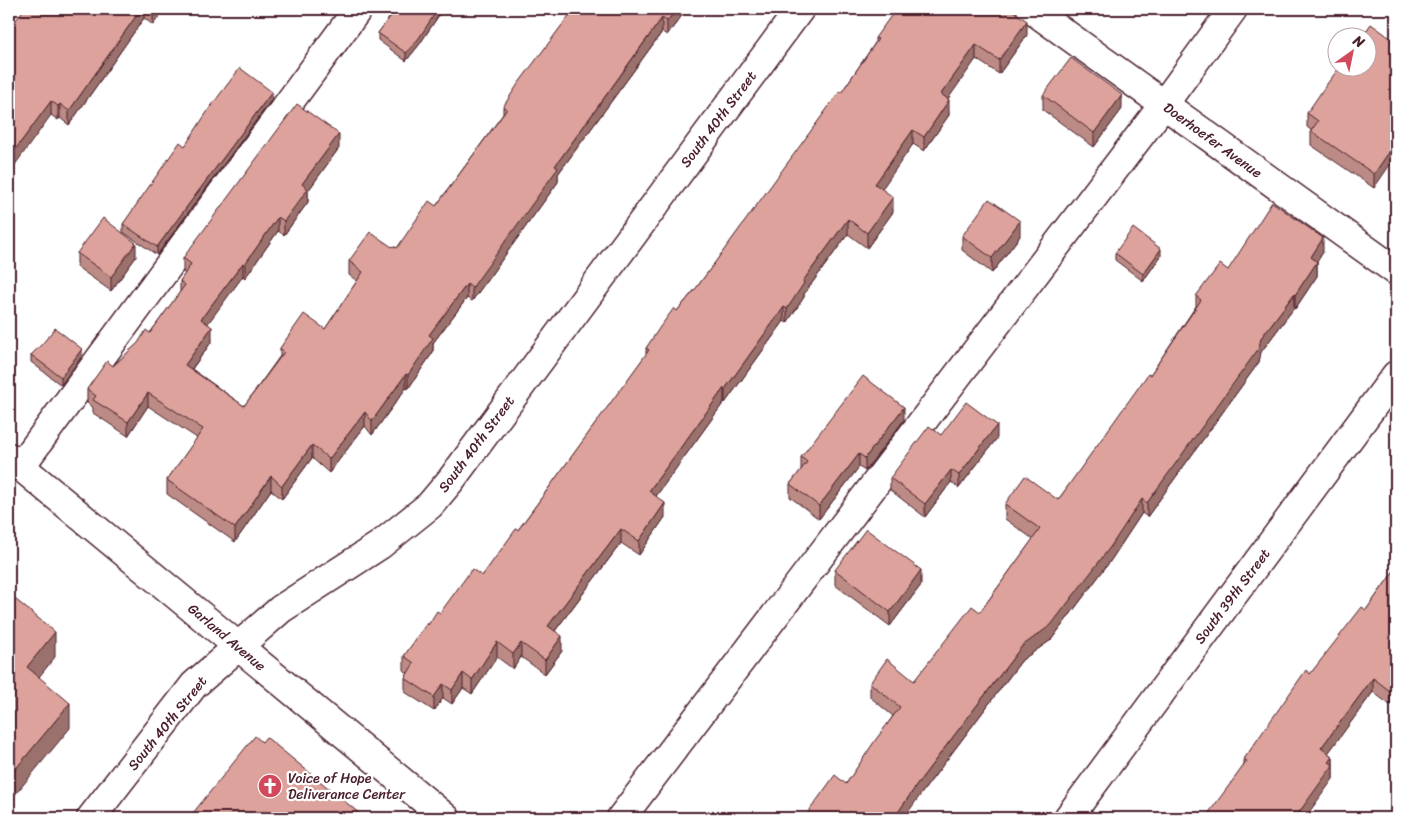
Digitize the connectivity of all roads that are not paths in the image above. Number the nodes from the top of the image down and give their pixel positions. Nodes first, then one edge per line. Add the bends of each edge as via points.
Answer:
1 (358, 9) edge
2 (800, 9) edge
3 (1031, 9) edge
4 (1233, 9) edge
5 (1164, 104) junction
6 (1396, 271) edge
7 (1396, 374) edge
8 (14, 462) edge
9 (238, 646) junction
10 (91, 818) edge
11 (446, 818) edge
12 (621, 818) edge
13 (1068, 818) edge

1 - 8 street
2 - 9 street, South 40th Street via 430,505 380,545 280,609
3 - 5 street, Doerhoefer Avenue
4 - 5 street
5 - 6 street, Doerhoefer Avenue
5 - 12 street
7 - 13 street, South 39th Street
8 - 9 street, Garland Avenue
9 - 10 street, South 40th Street via 194,685
9 - 11 street, Garland Avenue

